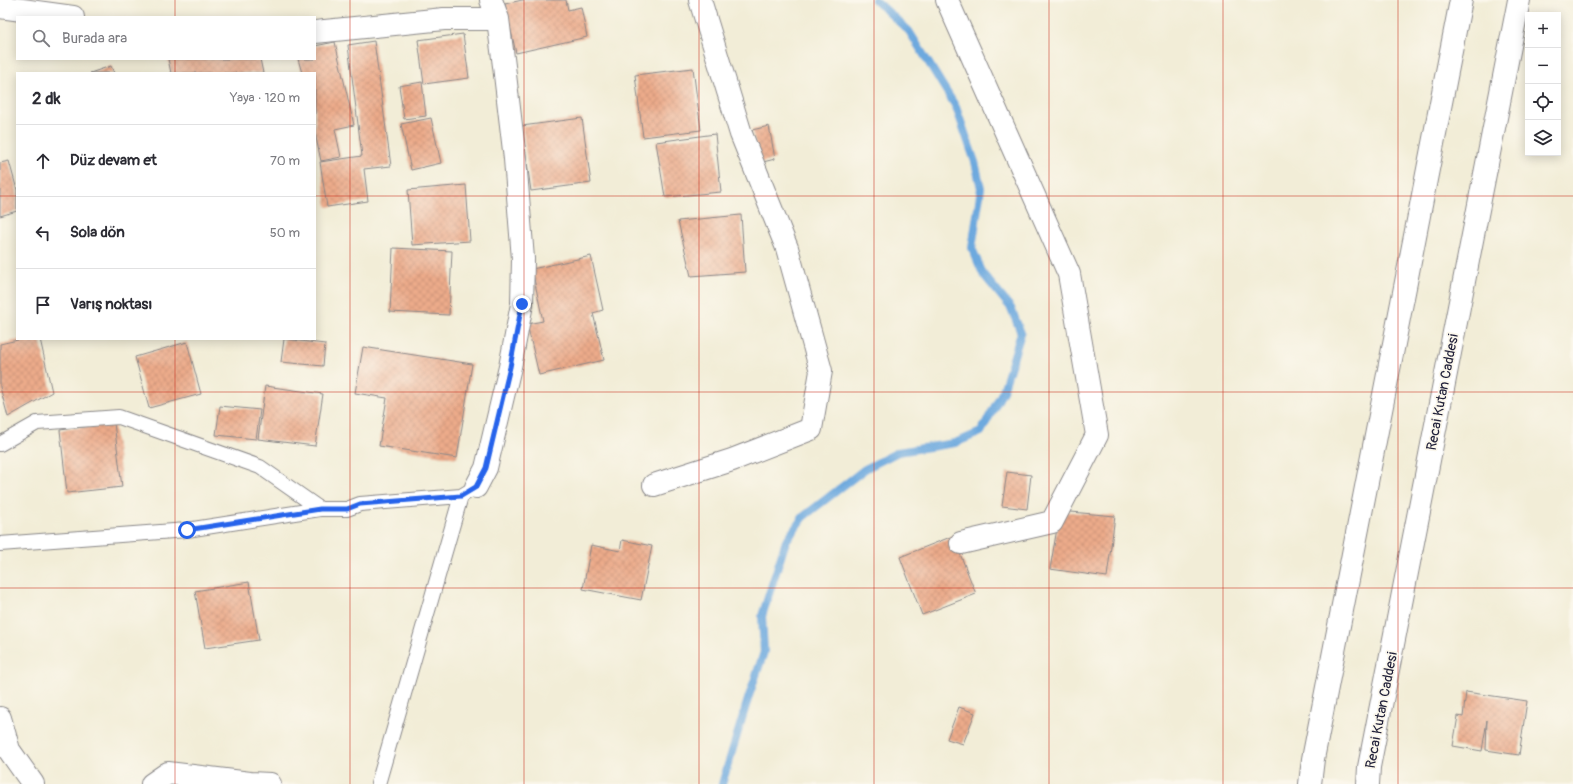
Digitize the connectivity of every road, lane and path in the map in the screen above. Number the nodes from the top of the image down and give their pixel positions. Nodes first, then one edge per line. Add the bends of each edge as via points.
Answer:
1 (700, 0) edge
2 (947, 0) edge
3 (1460, 0) edge
4 (1519, 0) edge
5 (0, 8) edge
6 (494, 10) edge
7 (65, 16) edge
8 (316, 32) edge
9 (0, 444) edge
10 (654, 485) dead end
11 (468, 492) junction
12 (320, 509) junction
13 (961, 543) dead end
14 (0, 544) edge
15 (0, 718) edge
16 (33, 784) edge
17 (152, 784) edge
18 (270, 784) edge
19 (378, 784) edge
20 (1310, 784) edge
21 (1368, 784) edge

1 - 10 street via 740,134 787,248 821,371 811,429 732,460
2 - 13 street via 1069,274 1097,436 1052,522
3 - 20 street
4 - 21 street, Recai Kutan Caddesi via 1372,752
5 - 7 street
6 - 8 street via 444,19
6 - 11 street via 515,159 523,252 522,304 486,468
9 - 12 lane via 37,423 119,417 260,467
11 - 12 lane via 360,504 347,509
11 - 19 lane
12 - 14 lane via 187,530
15 - 16 street via 9,750
17 - 18 street via 168,773

